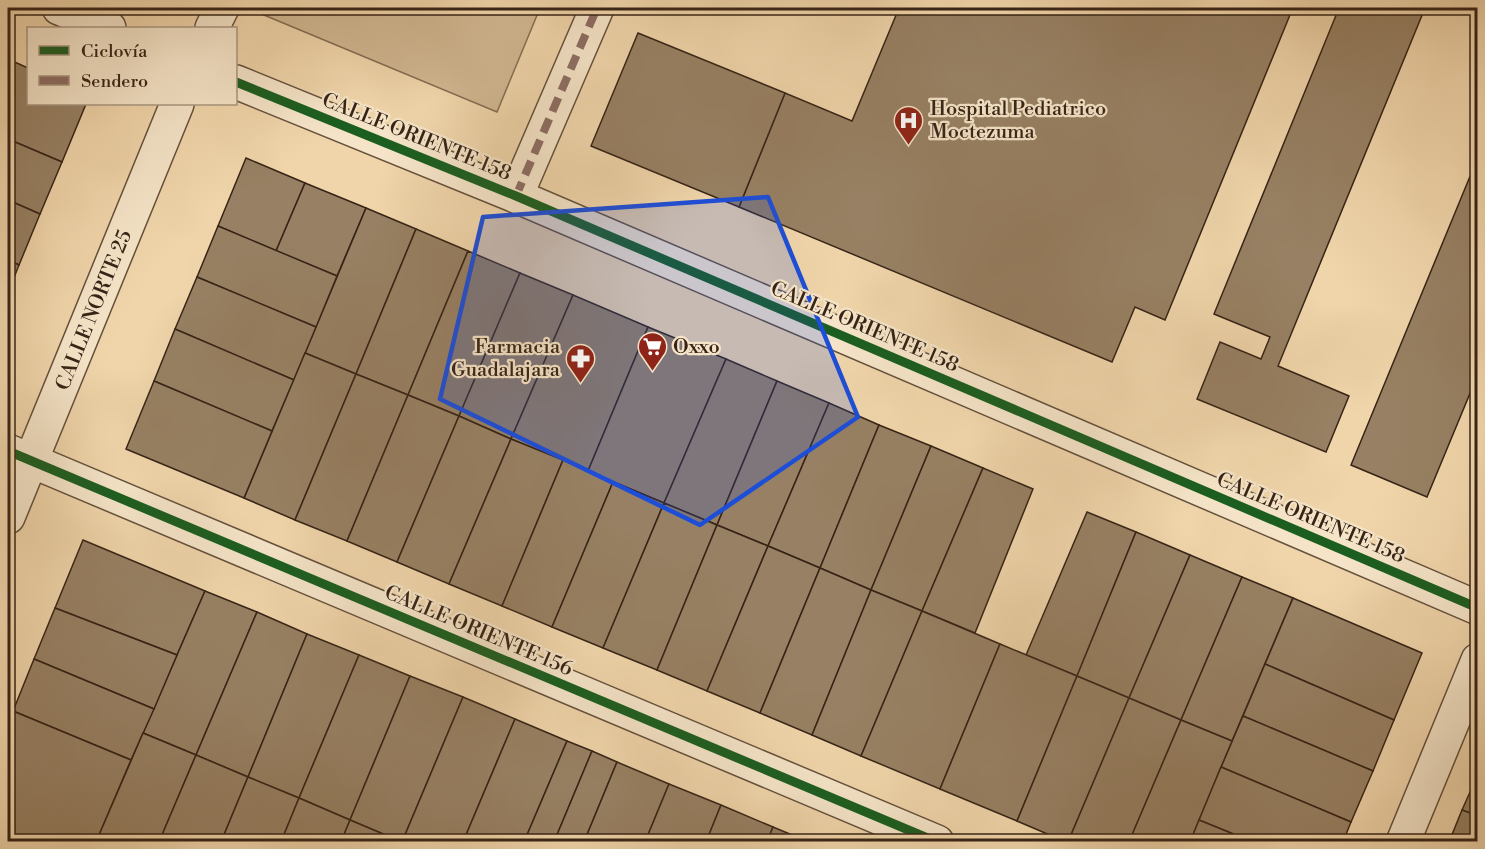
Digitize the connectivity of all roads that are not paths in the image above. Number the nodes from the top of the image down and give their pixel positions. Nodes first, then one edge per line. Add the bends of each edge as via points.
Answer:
1 (59, 8) edge
2 (222, 8) edge
3 (597, 8) edge
4 (106, 27) edge
5 (212, 27) edge
6 (237, 82) edge
7 (177, 105) edge
8 (516, 196) junction
9 (20, 456) edge
10 (8, 517) edge
11 (1478, 608) edge
12 (1478, 660) edge
13 (937, 842) edge
14 (1403, 842) edge

1 - 4 street
2 - 5 street
3 - 8 street
6 - 8 street, CALLE ORIENTE 158
7 - 9 street, CALLE NORTE 25
8 - 11 street, CALLE ORIENTE 158
9 - 10 street, CALLE NORTE 25
9 - 13 street, CALLE ORIENTE 156
12 - 14 street

